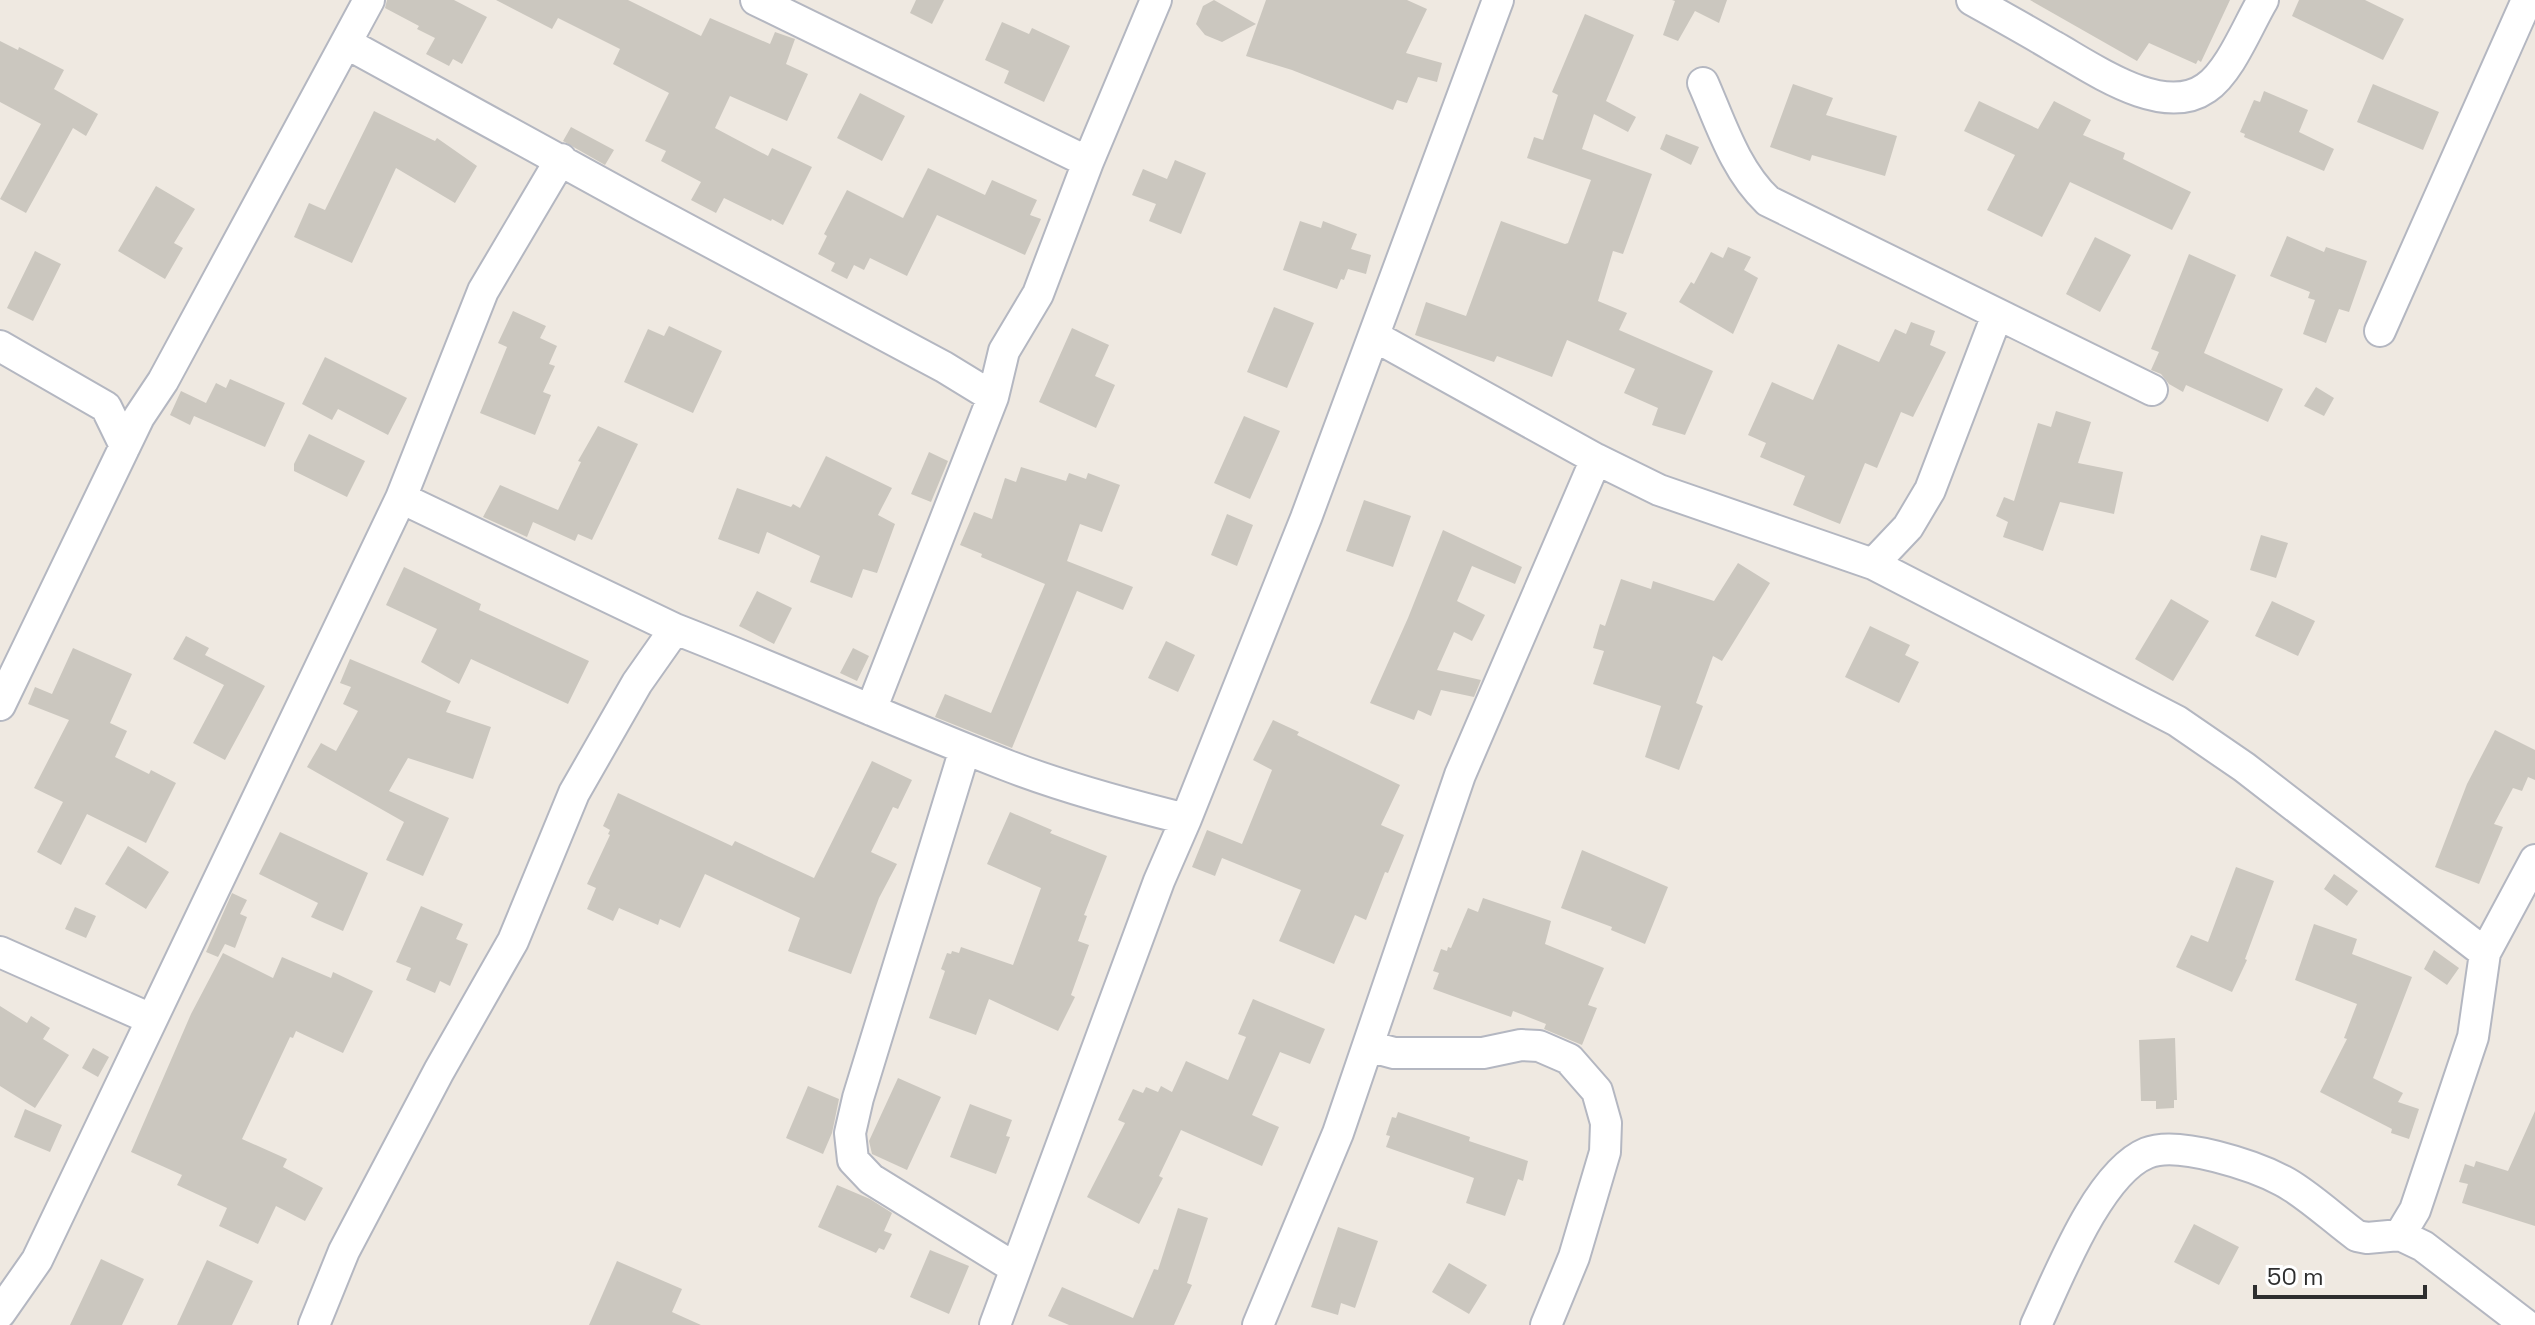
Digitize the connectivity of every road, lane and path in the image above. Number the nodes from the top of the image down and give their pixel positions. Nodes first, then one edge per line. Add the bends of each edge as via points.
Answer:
1 (369, 0) edge
2 (756, 0) edge
3 (1156, 0) edge
4 (1498, 0) edge
5 (1972, 0) edge
6 (2263, 0) edge
7 (2527, 0) edge
8 (346, 43) junction
9 (1703, 83) dead end
10 (561, 159) junction
11 (1088, 162) junction
12 (1997, 315) junction
13 (2380, 331) dead end
14 (1374, 336) junction
15 (0, 346) edge
16 (2152, 390) dead end
17 (152, 397) junction
18 (993, 397) junction
19 (106, 407) junction
20 (125, 446) junction
21 (1596, 459) junction
22 (401, 498) junction
23 (1873, 564) junction
24 (675, 629) junction
25 (0, 705) edge
26 (871, 710) junction
27 (965, 749) junction
28 (1186, 819) junction
29 (2535, 860) edge
30 (0, 952) edge
31 (2485, 953) junction
32 (151, 1019) junction
33 (1368, 1046) junction
34 (2400, 1235) junction
35 (1015, 1268) junction
36 (0, 1313) edge
37 (314, 1325) edge
38 (995, 1325) edge
39 (1258, 1325) edge
40 (1546, 1325) edge
41 (2036, 1325) edge
42 (2526, 1325) edge

1 - 8 street
2 - 11 street
3 - 11 street
4 - 14 street
5 - 6 street via 2111,80 2139,92 2176,97 2210,86
7 - 13 street
8 - 10 street
8 - 17 street
9 - 12 street via 1742,170 1768,201
10 - 18 street
10 - 22 street via 483,291
11 - 18 street via 1038,294 1004,351
12 - 16 street
12 - 23 street via 1930,490 1908,527
14 - 21 street
14 - 28 street
15 - 19 street
17 - 19 street
17 - 20 street
18 - 26 street
19 - 20 street
20 - 25 street
21 - 23 street via 1659,490
21 - 33 street via 1460,775
22 - 24 street
22 - 32 street
23 - 31 street via 2177,721
24 - 26 street
24 - 37 street via 637,683 574,793 513,941 344,1251
26 - 27 street
27 - 28 street via 1067,787
27 - 35 street via 850,1133 853,1160 871,1179
28 - 35 street
29 - 31 street
30 - 32 street
31 - 34 street via 2473,1037 2415,1210
32 - 36 street via 37,1260
33 - 39 street via 1338,1133
33 - 40 street via 1394,1053 1483,1053 1539,1046 1569,1059 1597,1091 1606,1123 1605,1152 1574,1257
34 - 41 street via 2357,1236 2286,1182 2242,1163 2175,1149 2147,1153 2109,1184
34 - 42 street via 2423,1246
35 - 38 street

